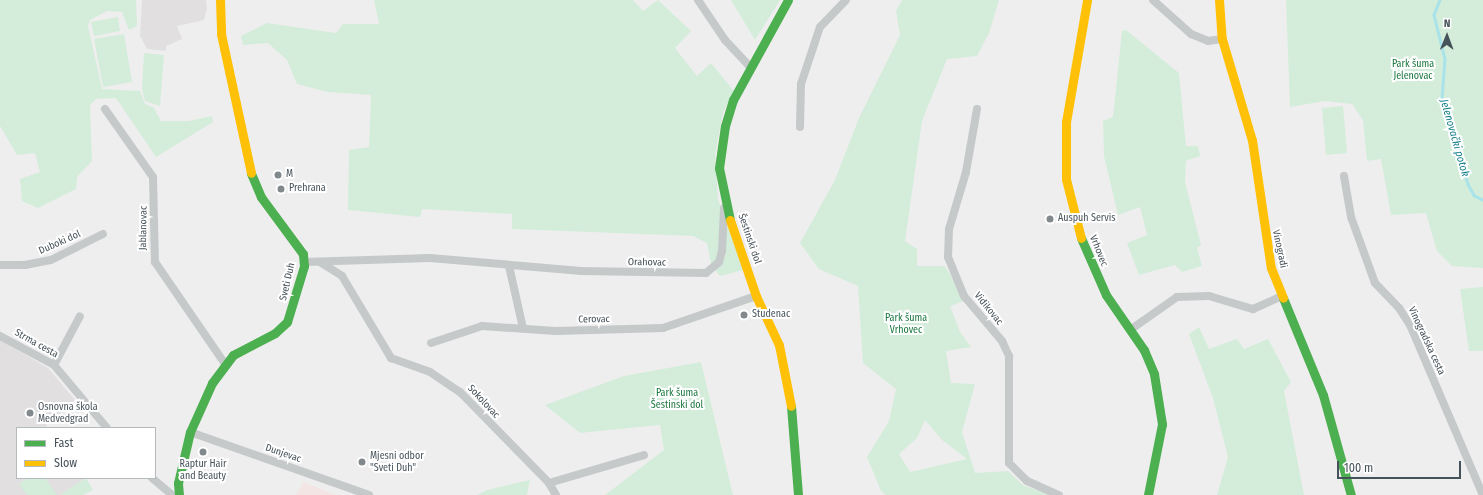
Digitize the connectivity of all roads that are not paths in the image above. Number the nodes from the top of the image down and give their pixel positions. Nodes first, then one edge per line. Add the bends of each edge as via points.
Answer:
1 (220, 0) edge
2 (698, 0) edge
3 (788, 0) edge
4 (846, 0) edge
5 (1087, 0) edge
6 (1153, 0) edge
7 (1219, 0) edge
8 (1222, 39) junction
9 (750, 67) junction
10 (105, 109) dead end
11 (977, 109) dead end
12 (800, 127) dead end
13 (1344, 176) dead end
14 (724, 202) junction
15 (103, 234) dead end
16 (315, 261) junction
17 (304, 262) junction
18 (0, 265) edge
19 (509, 266) junction
20 (756, 296) junction
21 (1282, 296) junction
22 (80, 316) dead end
23 (523, 328) junction
24 (1130, 330) junction
25 (0, 336) edge
26 (430, 343) dead end
27 (225, 364) junction
28 (54, 365) junction
29 (106, 427) edge
30 (190, 432) junction
31 (644, 455) dead end
32 (153, 479) edge
33 (549, 483) junction
34 (172, 495) edge
35 (179, 495) edge
36 (369, 495) edge
37 (556, 495) edge
38 (798, 495) edge
39 (1059, 495) edge
40 (1148, 495) edge
41 (1351, 495) edge
42 (1483, 495) edge

1 - 17 street, Sveti Duh via 221,34 250,175 301,251
2 - 9 street via 725,40
3 - 9 street, Šestinski dol
4 - 12 street via 820,27 801,84
5 - 24 street, Vrhovec via 1066,122 1066,179 1072,214 1086,256 1106,295
6 - 8 street via 1191,34 1208,40
7 - 8 street, Vinogradi
8 - 21 street, Vinogradi via 1252,140 1262,225 1271,268
9 - 14 street, Šestinski dol via 725,126 719,168
10 - 27 street, Jablanovac via 153,177 155,262
11 - 39 street, Vidikovac via 966,172 949,229 948,257 964,296 1002,341 1010,360 1009,463 1027,481
13 - 42 street, Vinogradska cesta via 1351,217 1375,283 1400,308 1410,325
14 - 19 street, Orahovac via 722,251 719,262 706,273
14 - 20 street, Šestinski dol
15 - 18 street, Duboki dol via 50,260 25,266
16 - 17 street, Orahovac
16 - 19 street, Orahovac via 430,258
16 - 33 street, Sokolovac via 342,276 391,358 430,372 460,392
17 - 27 street, Sveti Duh via 287,322
19 - 23 street
20 - 23 street, Cerovac via 663,328
20 - 38 street, Šestinski dol via 779,345 789,391
21 - 24 street via 1253,308 1209,296 1177,297
21 - 41 street, Vinogradi via 1323,395
22 - 28 street
23 - 26 street, Cerovac via 482,326
24 - 40 street, Vrhovec via 1154,374 1162,424
25 - 28 street, Strma cesta
27 - 30 street, Sveti Duh
28 - 29 street, Strma cesta
30 - 35 street, Sveti Duh via 178,483
30 - 36 street, Dunjevac
31 - 33 street
32 - 34 street
33 - 37 street, Sokolovac

